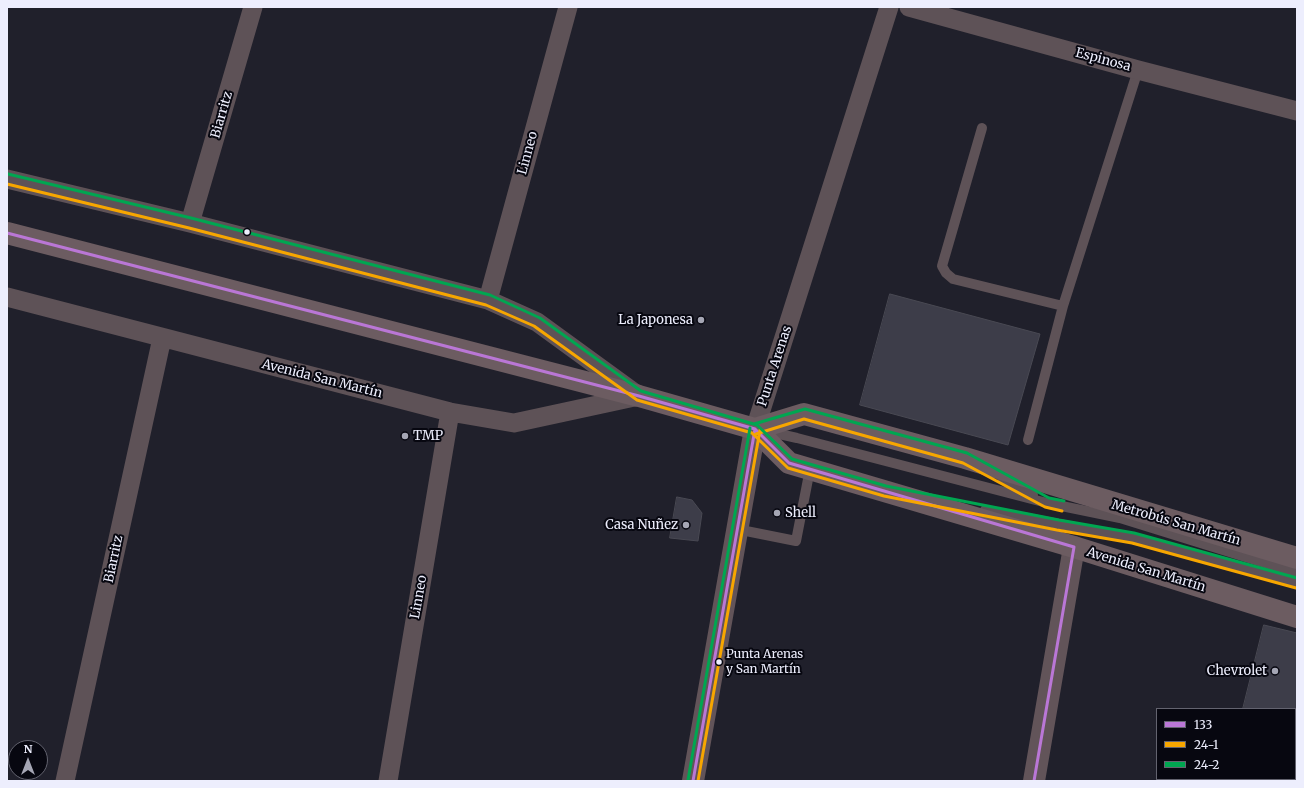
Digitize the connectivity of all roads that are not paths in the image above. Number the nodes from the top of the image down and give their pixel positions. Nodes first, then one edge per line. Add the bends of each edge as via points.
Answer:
1 (253, 7) edge
2 (568, 7) edge
3 (889, 7) edge
4 (909, 7) edge
5 (1138, 70) junction
6 (1297, 111) edge
7 (982, 128) dead end
8 (7, 179) edge
9 (190, 223) junction
10 (7, 233) edge
11 (7, 296) edge
12 (488, 300) junction
13 (1063, 306) junction
14 (162, 338) junction
15 (639, 396) junction
16 (450, 412) junction
17 (755, 429) junction
18 (1028, 440) dead end
19 (965, 458) junction
20 (810, 470) junction
21 (885, 491) junction
22 (1047, 503) junction
23 (736, 529) junction
24 (1074, 548) junction
25 (1297, 558) edge
26 (1297, 573) edge
27 (1297, 583) edge
28 (1297, 617) edge
29 (65, 781) edge
30 (388, 781) edge
31 (693, 781) edge
32 (1034, 781) edge

1 - 9 street, Biarritz
2 - 12 street, Linneo
3 - 17 street, Punta Arenas
4 - 5 street, Espinosa
5 - 6 street, Espinosa
5 - 13 lane
7 - 13 lane via 942,266 953,279
8 - 9 street, Avenida San Martín
9 - 12 street, Avenida San Martín
10 - 15 main road, Avenida San Martín
11 - 14 street, Avenida San Martín
12 - 15 street, Avenida San Martín via 537,322
13 - 18 lane
14 - 16 street, Avenida San Martín
14 - 29 street, Biarritz
15 - 16 street, Avenida San Martín via 514,423
15 - 17 main road, Avenida San Martín
16 - 30 street, Linneo
17 - 19 main road via 804,414
17 - 20 main road, Avenida San Martín via 788,463
17 - 22 lane, Metrobús San Martín
17 - 23 street, Punta Arenas
19 - 22 lane, Metrobús San Martín
19 - 25 main road
20 - 21 main road, Avenida San Martín
20 - 23 lane via 796,541
21 - 24 main road, Avenida San Martín
21 - 27 lane, Metrobús San Martín via 1133,538
22 - 26 lane, Metrobús San Martín via 1120,518
23 - 31 street, Punta Arenas
24 - 28 main road, Avenida San Martín
24 - 32 street

